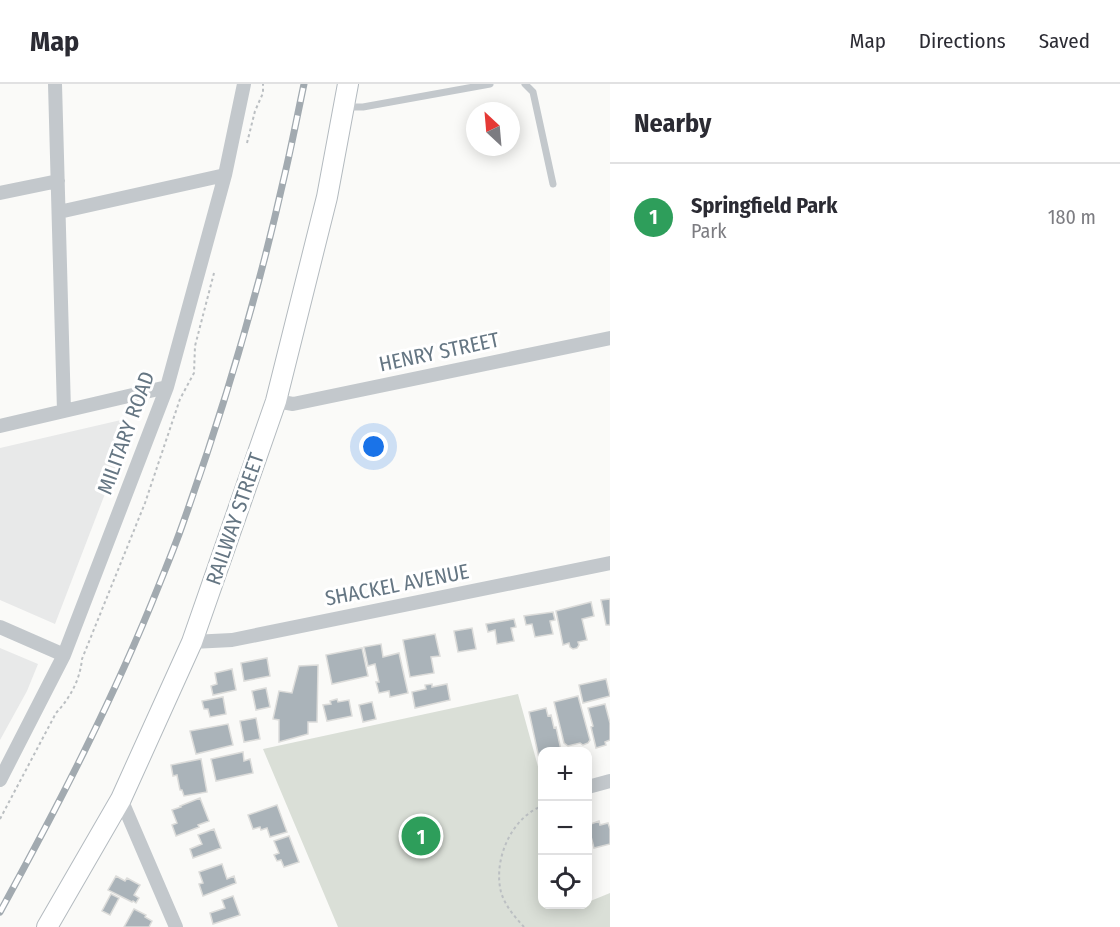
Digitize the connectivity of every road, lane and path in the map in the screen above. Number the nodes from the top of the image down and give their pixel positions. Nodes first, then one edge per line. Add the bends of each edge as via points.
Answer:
1 (55, 84) edge
2 (244, 84) edge
3 (348, 84) edge
4 (490, 84) edge
5 (525, 84) edge
6 (344, 107) junction
7 (225, 175) junction
8 (58, 181) junction
9 (553, 184) dead end
10 (0, 194) edge
11 (59, 212) junction
12 (610, 338) edge
13 (167, 387) junction
14 (276, 401) junction
15 (64, 411) junction
16 (0, 426) edge
17 (610, 563) edge
18 (0, 627) edge
19 (192, 642) junction
20 (64, 655) junction
21 (0, 780) edge
22 (610, 781) edge
23 (592, 786) edge
24 (121, 799) junction
25 (538, 809) edge
26 (47, 927) edge
27 (176, 927) edge
28 (524, 927) edge

1 - 8 street
2 - 7 street, MILITARY ROAD
3 - 6 main road, RAILWAY STREET
4 - 6 lane
5 - 9 lane via 533,92
6 - 14 main road, RAILWAY STREET via 327,197
7 - 11 street
7 - 13 street, MILITARY ROAD
8 - 10 street
8 - 11 street
11 - 15 street
12 - 14 street, HENRY STREET via 293,404
13 - 15 street
13 - 20 street, MILITARY ROAD
14 - 19 main road, RAILWAY STREET
15 - 16 street
17 - 19 street, SHACKEL AVENUE via 232,640
18 - 20 street
19 - 24 main road, RAILWAY STREET
20 - 21 street, MILITARY ROAD
22 - 23 street
24 - 26 main road, RAILWAY STREET
24 - 27 street
25 - 28 path via 524,817 502,853 501,892

